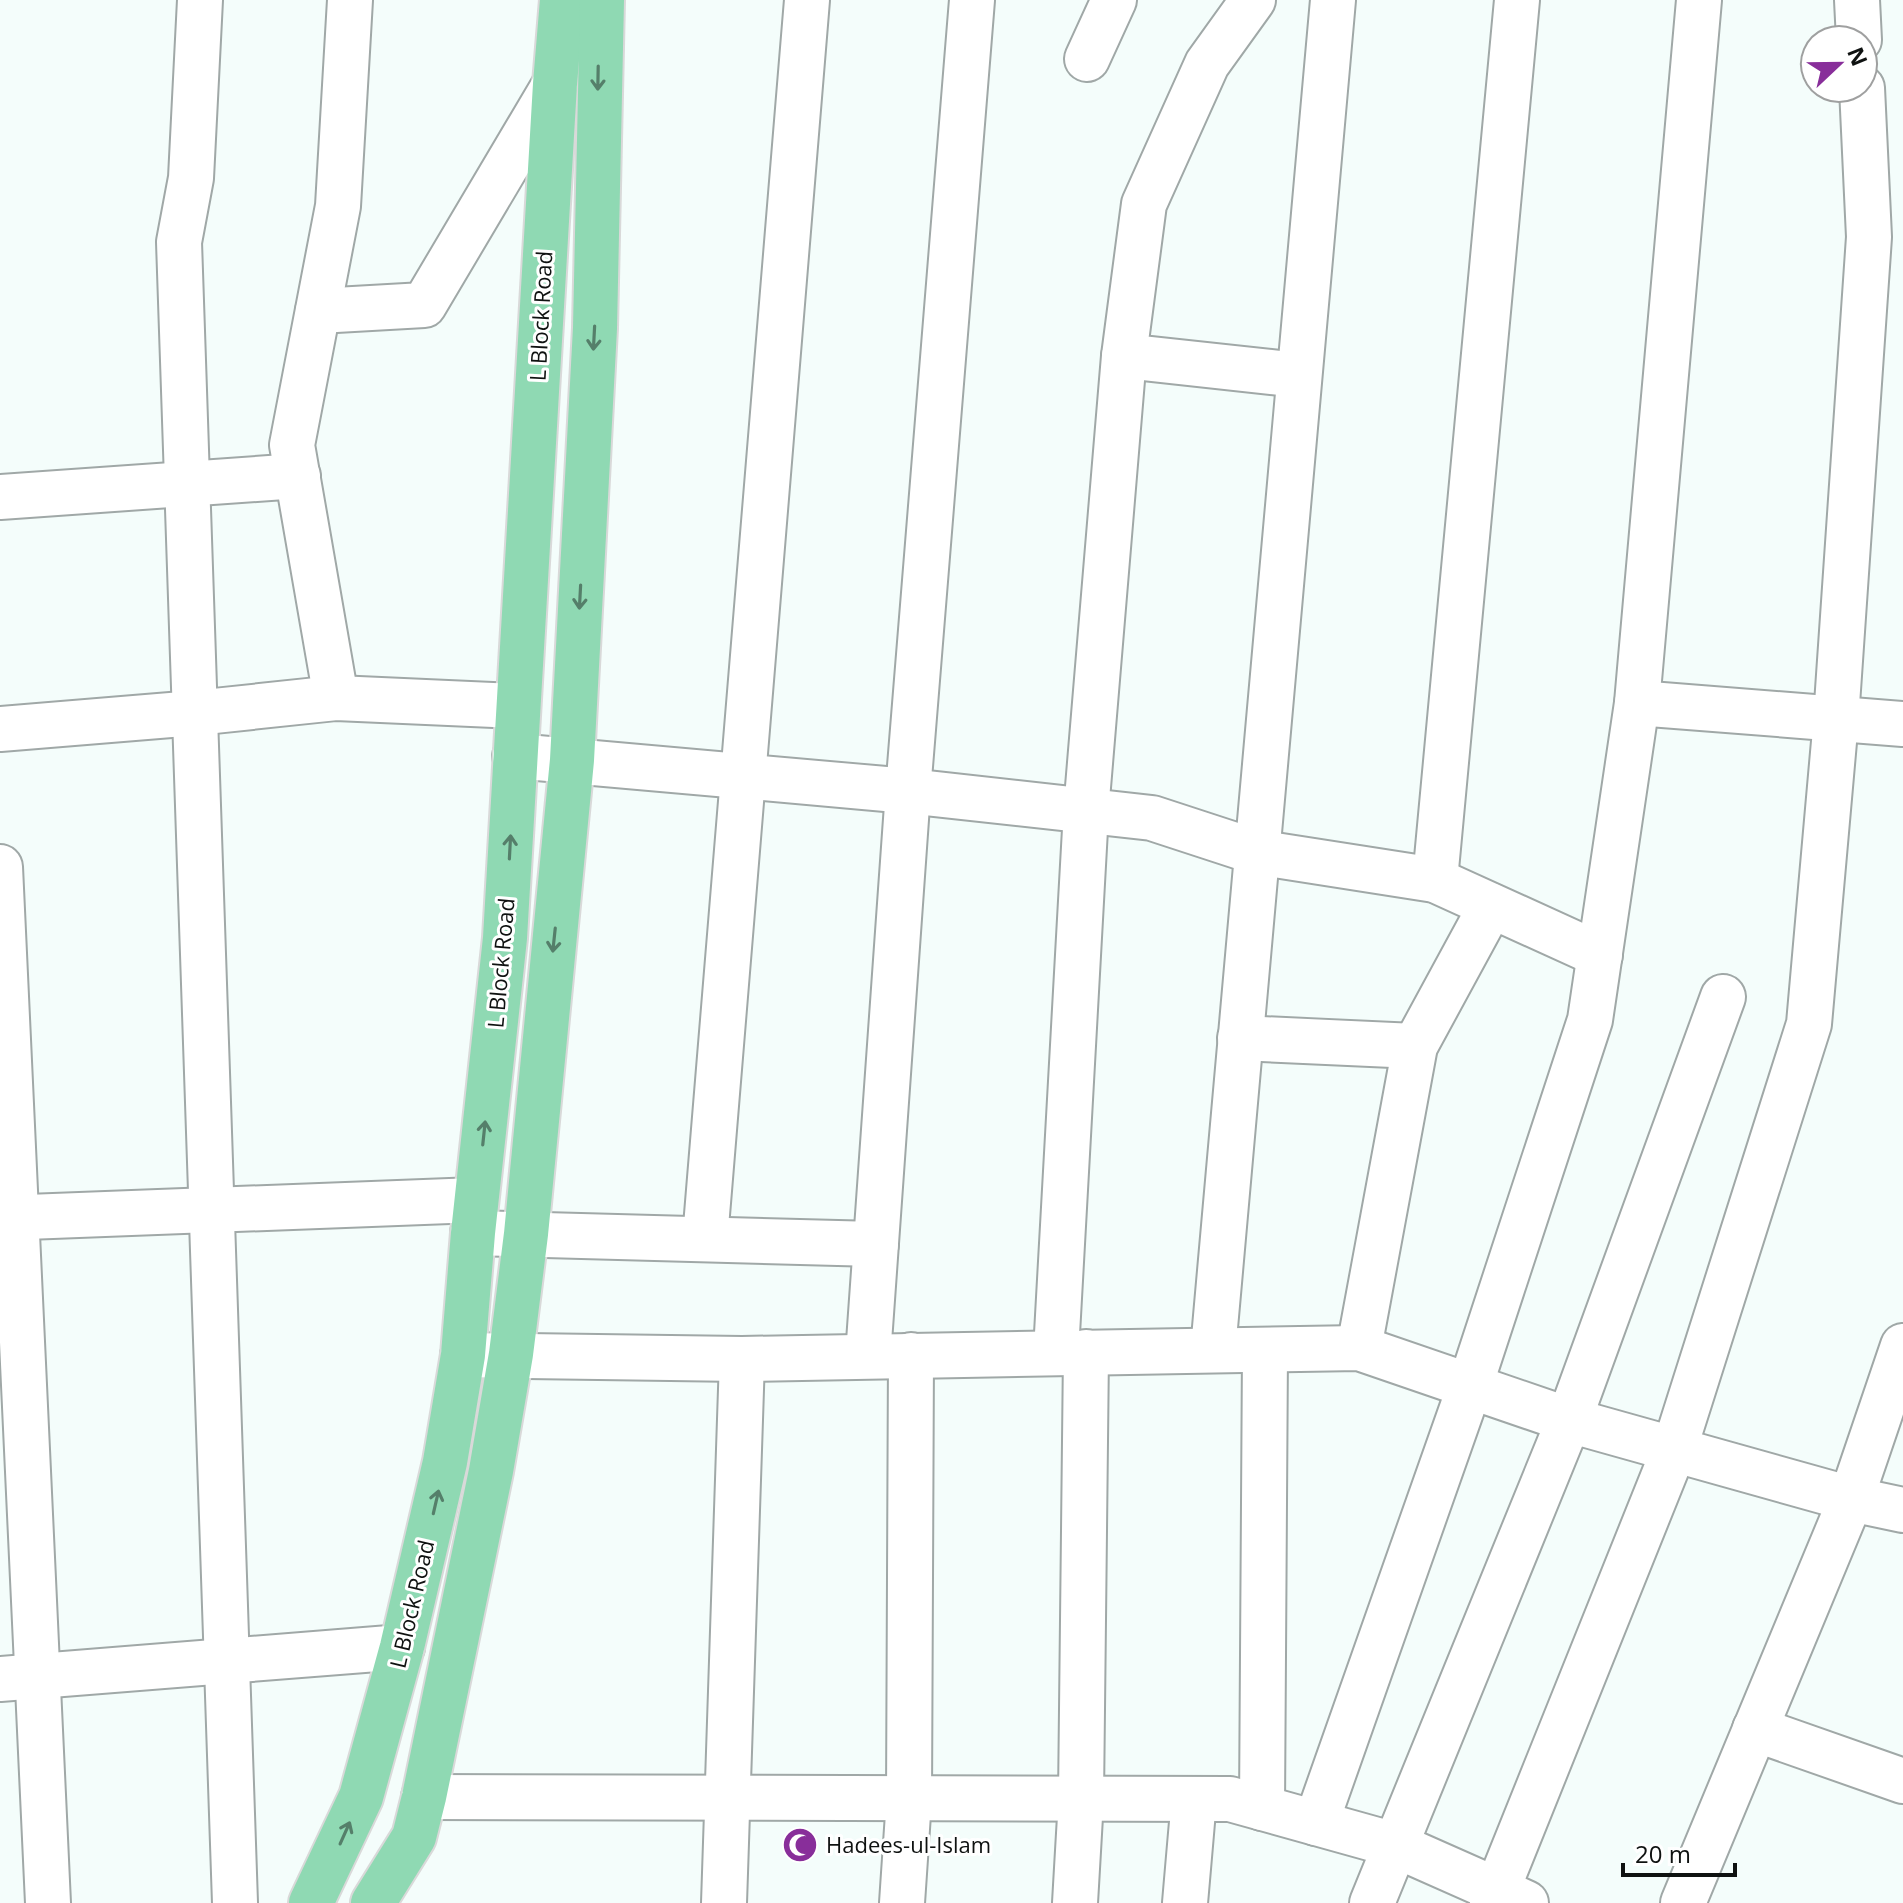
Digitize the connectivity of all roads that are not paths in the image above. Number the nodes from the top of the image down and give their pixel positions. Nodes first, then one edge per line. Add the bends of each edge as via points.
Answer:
1 (200, 0) edge
2 (350, 0) edge
3 (562, 0) edge
4 (602, 0) edge
5 (807, 0) edge
6 (972, 0) edge
7 (1114, 0) edge
8 (1253, 0) edge
9 (1333, 0) edge
10 (1517, 0) edge
11 (1699, 0) edge
12 (1857, 0) edge
13 (1858, 24) edge
14 (1087, 59) dead end
15 (555, 84) junction
16 (1865, 104) edge
17 (1886, 238) edge
18 (318, 311) junction
19 (1124, 356) junction
20 (1299, 375) junction
21 (298, 476) junction
22 (187, 484) junction
23 (0, 497) edge
24 (336, 698) junction
25 (1637, 703) junction
26 (517, 706) junction
27 (195, 713) junction
28 (1836, 719) junction
29 (1903, 724) edge
30 (0, 729) edge
31 (515, 756) junction
32 (572, 760) junction
33 (743, 776) junction
34 (908, 791) junction
35 (1086, 811) junction
36 (1256, 852) junction
37 (0, 867) edge
38 (1435, 880) junction
39 (1491, 906) junction
40 (1600, 955) junction
41 (1723, 997) dead end
42 (1240, 1038) junction
43 (1415, 1046) junction
44 (212, 1210) junction
45 (475, 1217) junction
46 (8, 1218) edge
47 (526, 1234) junction
48 (705, 1239) junction
49 (876, 1244) junction
50 (1903, 1346) edge
51 (1359, 1348) junction
52 (1213, 1350) junction
53 (1265, 1350) junction
54 (1071, 1352) junction
55 (511, 1354) junction
56 (463, 1355) junction
57 (890, 1356) junction
58 (742, 1359) junction
59 (1470, 1386) junction
60 (1569, 1420) junction
61 (1674, 1450) junction
62 (1851, 1499) junction
63 (1903, 1510) edge
64 (402, 1647) junction
65 (228, 1661) junction
66 (19, 1678) edge
67 (1755, 1729) junction
68 (1903, 1781) edge
69 (424, 1797) junction
70 (728, 1798) junction
71 (909, 1799) junction
72 (1081, 1799) junction
73 (1194, 1799) junction
74 (1262, 1808) junction
75 (1316, 1823) junction
76 (1395, 1845) junction
77 (1505, 1899) edge
78 (48, 1903) edge
79 (235, 1903) edge
80 (311, 1903) edge
81 (373, 1903) edge
82 (724, 1903) edge
83 (902, 1903) edge
84 (1075, 1903) edge
85 (1185, 1903) edge
86 (1372, 1903) edge
87 (1683, 1903) edge

1 - 22 street via 191,178 179,242
2 - 18 street via 338,206
3 - 15 main road, L Block Road
4 -> 32 main road via 595,328
5 - 33 street
6 - 34 street
7 - 14 street
8 - 19 street via 1207,64 1144,204
9 - 20 street
10 - 38 street
11 - 25 street
12 - 13 street
15 - 18 street via 424,305
15 - 26 main road, L Block Road
16 - 17 street
17 - 28 street
18 - 21 street via 292,445
19 - 20 street
19 - 35 street
20 - 36 street
21 - 22 street
21 - 24 street
22 - 23 street
22 - 27 street
24 - 26 street
24 - 27 street
25 - 28 street
25 - 40 street
26 - 31 main road, L Block Road
27 - 30 street
27 - 44 street
28 - 29 street
28 - 61 street via 1809,1024
31 - 32 street
45 -> 31 main road, L Block Road via 505,938
32 - 33 street
32 -> 47 main road
33 - 34 street
33 - 48 street
34 - 35 street
34 - 49 street
35 - 36 street via 1152,818
35 - 54 street
36 - 38 street
36 - 42 street
37 - 46 street
38 - 39 street
39 - 40 street
39 - 43 street
40 - 59 street via 1590,1020
41 - 60 street
42 - 43 street
42 - 52 street
43 - 51 street
44 - 45 street
44 - 46 street
44 - 65 street
45 - 47 street
45 - 56 main road, L Block Road
46 - 66 street
47 - 48 street
47 - 55 main road
48 - 49 street
49 - 57 street
50 - 62 street
51 - 53 street
51 - 59 street
52 - 53 street
52 - 54 street
53 - 74 street
54 - 57 street
54 - 72 street
55 - 56 street
55 - 58 street
55 - 69 main road
64 -> 56 main road, L Block Road via 445,1462
57 - 58 street
57 - 71 street
58 - 70 street
59 - 60 street
59 - 75 street
60 - 61 street
60 - 76 street
61 - 62 street
61 - 77 street
62 - 63 street
62 - 67 street
64 - 65 street
80 -> 64 main road, L Block Road via 361,1797
65 - 66 street
65 - 79 street
66 - 78 street
67 - 68 street
67 - 87 street
69 - 70 street
69 - 81 main road via 414,1837
70 - 71 street
70 - 82 street
71 - 72 street
71 - 83 street
72 - 73 street
72 - 84 street
73 - 74 street via 1230,1799
73 - 85 street
74 - 75 street
75 - 76 street
76 - 77 street
76 - 86 street

